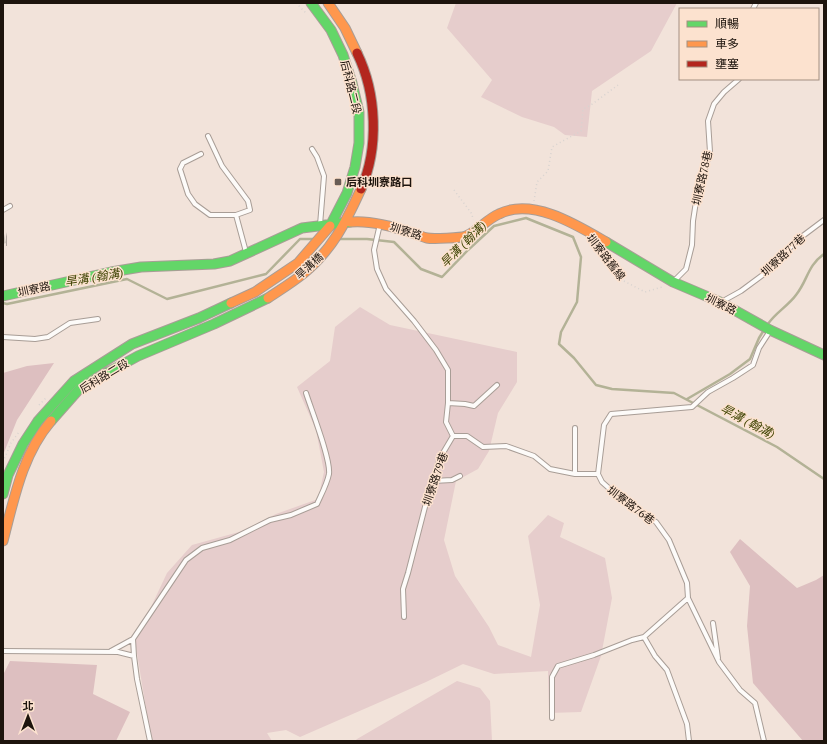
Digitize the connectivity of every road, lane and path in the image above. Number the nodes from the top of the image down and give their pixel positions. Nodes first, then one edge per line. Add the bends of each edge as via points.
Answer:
1 (296, 3) edge
2 (310, 3) edge
3 (328, 3) edge
4 (310, 17) dead end
5 (738, 80) edge
6 (618, 85) dead end
7 (208, 136) dead end
8 (312, 149) dead end
9 (201, 154) dead end
10 (454, 190) dead end
11 (10, 206) dead end
12 (533, 209) junction
13 (3, 210) edge
14 (236, 215) junction
15 (824, 220) edge
16 (346, 222) junction
17 (331, 224) junction
18 (380, 224) junction
19 (320, 226) junction
20 (475, 231) junction
21 (597, 247) dead end
22 (247, 254) junction
23 (673, 282) junction
24 (255, 292) joint
25 (3, 296) edge
26 (262, 301) joint
27 (720, 302) junction
28 (98, 319) dead end
29 (770, 330) junction
30 (3, 337) edge
31 (824, 355) edge
32 (497, 385) dead end
33 (306, 393) dead end
34 (47, 396) dead end
35 (448, 403) junction
36 (37, 407) dead end
37 (575, 428) dead end
38 (20, 431) dead end
39 (453, 436) junction
40 (3, 462) edge
41 (575, 474) junction
42 (598, 474) junction
43 (460, 476) dead end
44 (433, 481) junction
45 (3, 494) edge
46 (3, 541) edge
47 (688, 598) junction
48 (404, 617) dead end
49 (713, 623) dead end
50 (644, 636) junction
51 (134, 639) junction
52 (3, 651) edge
53 (108, 652) junction
54 (134, 656) junction
55 (719, 662) junction
56 (552, 718) dead end
57 (150, 741) edge
58 (689, 741) edge
59 (764, 741) edge

1 - 4 path
2 - 17 street, 后科路二段 via 331,30 343,55 359,112 359,143 355,167 347,194
3 - 16 street, 后科路二段 via 361,61 372,96 371,152 365,179
5 - 23 lane, 圳寮路78巷 via 714,104 708,121 710,152 697,195 692,245 686,269
6 - 12 path via 583,109 581,131 552,147 548,171 537,182
7 - 14 lane via 222,166 248,201 250,210
8 - 19 lane via 324,176
9 - 14 lane via 183,163 180,169 188,194 195,204 210,215
10 - 20 path via 472,214
11 - 13 lane
12 - 20 street, 圳寮路 via 512,209 498,214
12 - 23 street, 圳寮路 via 579,226
14 - 22 lane
15 - 27 lane, 圳寮路77巷 via 796,241 772,268 741,291
16 - 17 street, 圳寮路
16 - 18 street, 圳寮路
16 - 26 street, 旱溝橋 via 328,249 304,273
17 - 19 street, 圳寮路
17 - 24 street, 旱溝橋 via 298,264
18 - 20 street, 圳寮路 via 426,238 465,238
18 - 35 lane via 374,250 377,269 386,288 436,350 448,370
19 - 22 street, 圳寮路 via 302,228
21 - 23 path, 圳寮路舊線 via 622,280 637,289 645,292
22 - 25 street, 圳寮路 via 214,264 141,267 111,272
23 - 27 street, 圳寮路
24 - 45 street, 后科路二段 via 199,318 132,344 74,381 38,420 8,475
26 - 46 street, 后科路二段 via 138,356 81,388 48,425 29,455
27 - 29 street, 圳寮路
28 - 30 lane via 70,323 48,336 35,339
29 - 31 street, 圳寮路
29 - 42 lane via 759,348 753,365 708,392 692,407 612,414 604,425
32 - 35 lane via 474,406
33 - 51 lane via 329,474 317,504 291,515 270,520 230,540 202,548 186,560
34 - 36 path
35 - 39 lane via 446,422
37 - 41 lane
38 - 40 path via 11,443
39 - 41 lane via 467,436 483,447 506,446 534,456 550,469
39 - 44 lane, 圳寮路79巷 via 440,458
41 - 42 lane
42 - 47 lane, 圳寮路76巷 via 602,482 620,498 656,522 674,550 687,583
43 - 44 lane via 452,480
44 - 48 lane, 圳寮路79巷 via 403,589
47 - 50 lane
47 - 55 lane, 圳寮路76巷
49 - 55 lane
50 - 56 lane via 558,666 552,677
50 - 58 lane via 655,656 667,670 687,724
51 - 53 lane
51 - 54 lane
52 - 53 lane
53 - 54 lane
54 - 57 lane
55 - 59 lane, 圳寮路76巷 via 740,690 755,703

